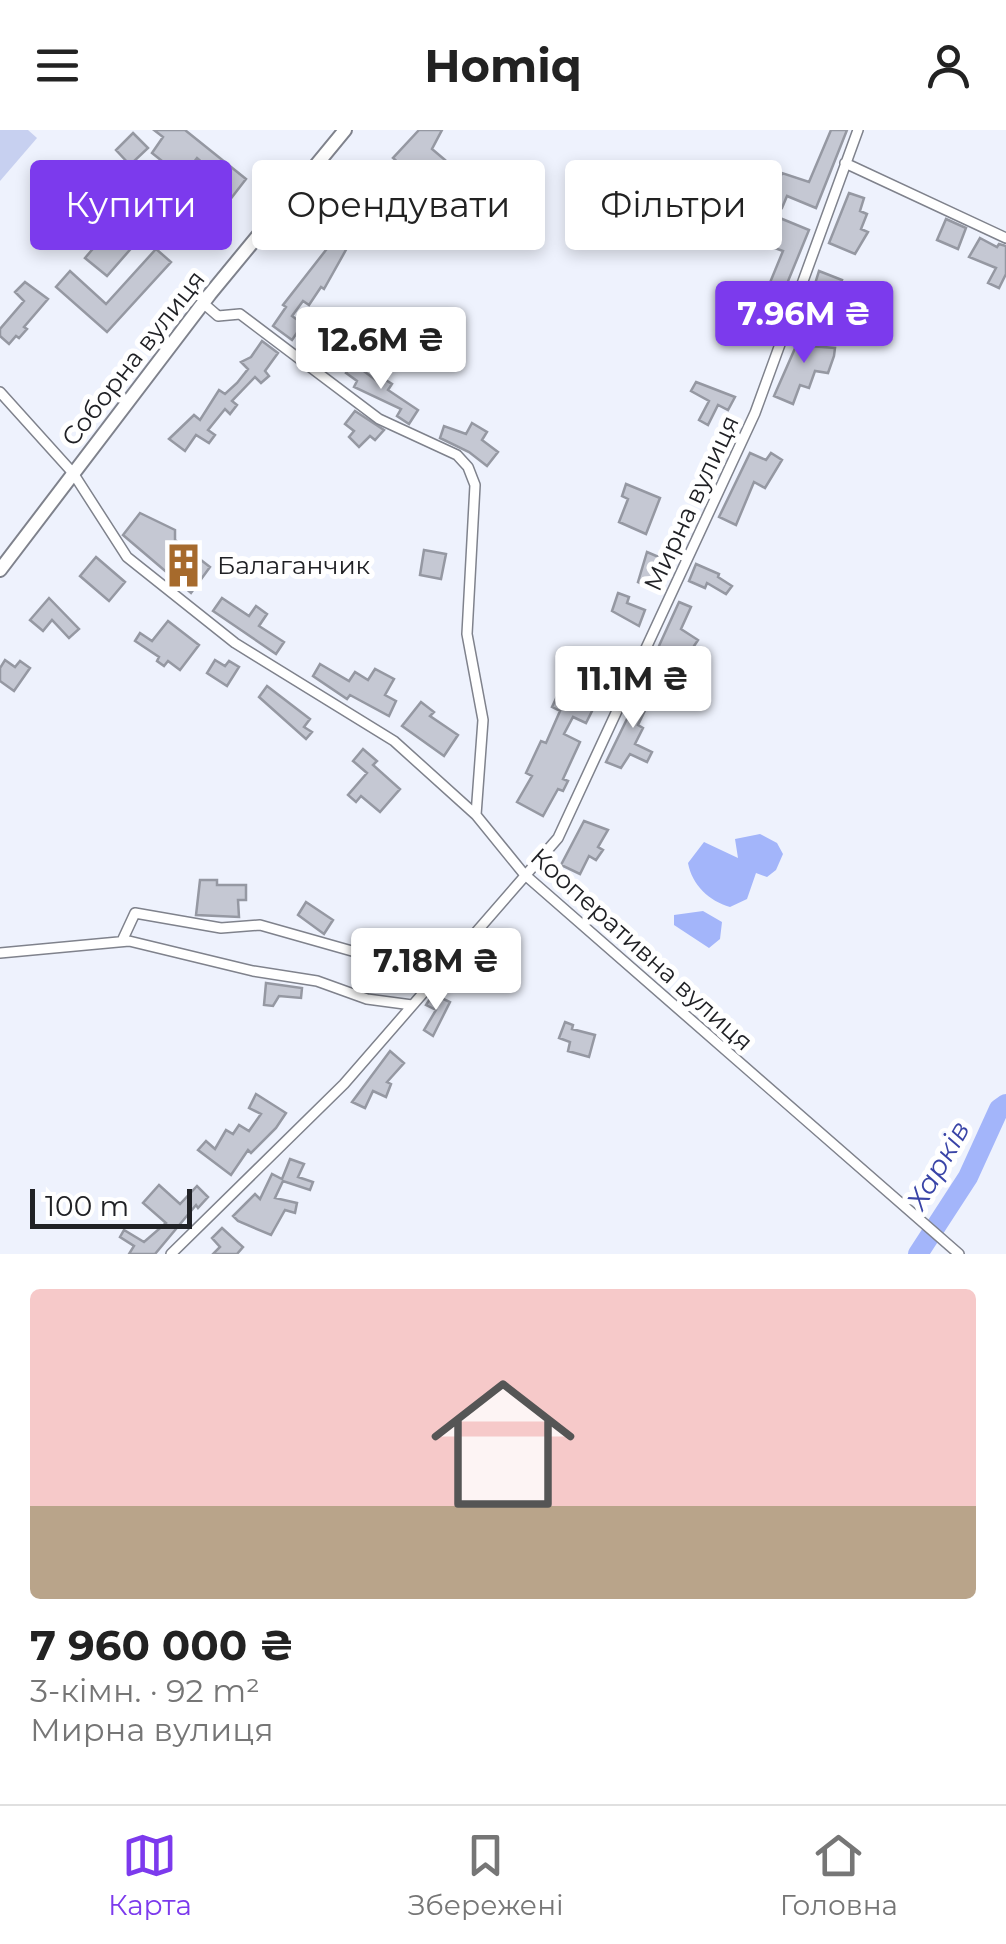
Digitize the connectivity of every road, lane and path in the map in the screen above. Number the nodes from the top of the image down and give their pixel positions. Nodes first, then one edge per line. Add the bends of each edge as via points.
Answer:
1 (345, 130) edge
2 (858, 130) edge
3 (845, 163) junction
4 (1006, 238) edge
5 (203, 303) junction
6 (0, 392) edge
7 (73, 473) junction
8 (0, 570) edge
9 (476, 815) junction
10 (524, 874) junction
11 (122, 941) junction
12 (0, 953) edge
13 (441, 968) junction
14 (412, 1005) junction
15 (171, 1254) edge
16 (959, 1254) edge

1 - 5 street, Соборна вулиця
2 - 3 street, Мирна вулиця
3 - 4 street
3 - 10 street, Мирна вулиця via 755,413 558,838
5 - 7 street, Соборна вулиця
5 - 9 street via 218,316 240,314 379,419 468,467 475,485 467,634 483,720
6 - 7 street, Кооперативна вулиця
7 - 8 street, Соборна вулиця
7 - 9 street, Кооперативна вулиця via 127,557 175,599 394,742
9 - 10 street, Кооперативна вулиця
10 - 13 street, Мирна вулиця
10 - 16 street, Кооперативна вулиця
11 - 12 street
11 - 13 street via 135,913 221,928 260,925 404,966
11 - 14 street
13 - 14 street, Мирна вулиця
14 - 15 street, Мирна вулиця via 344,1084

